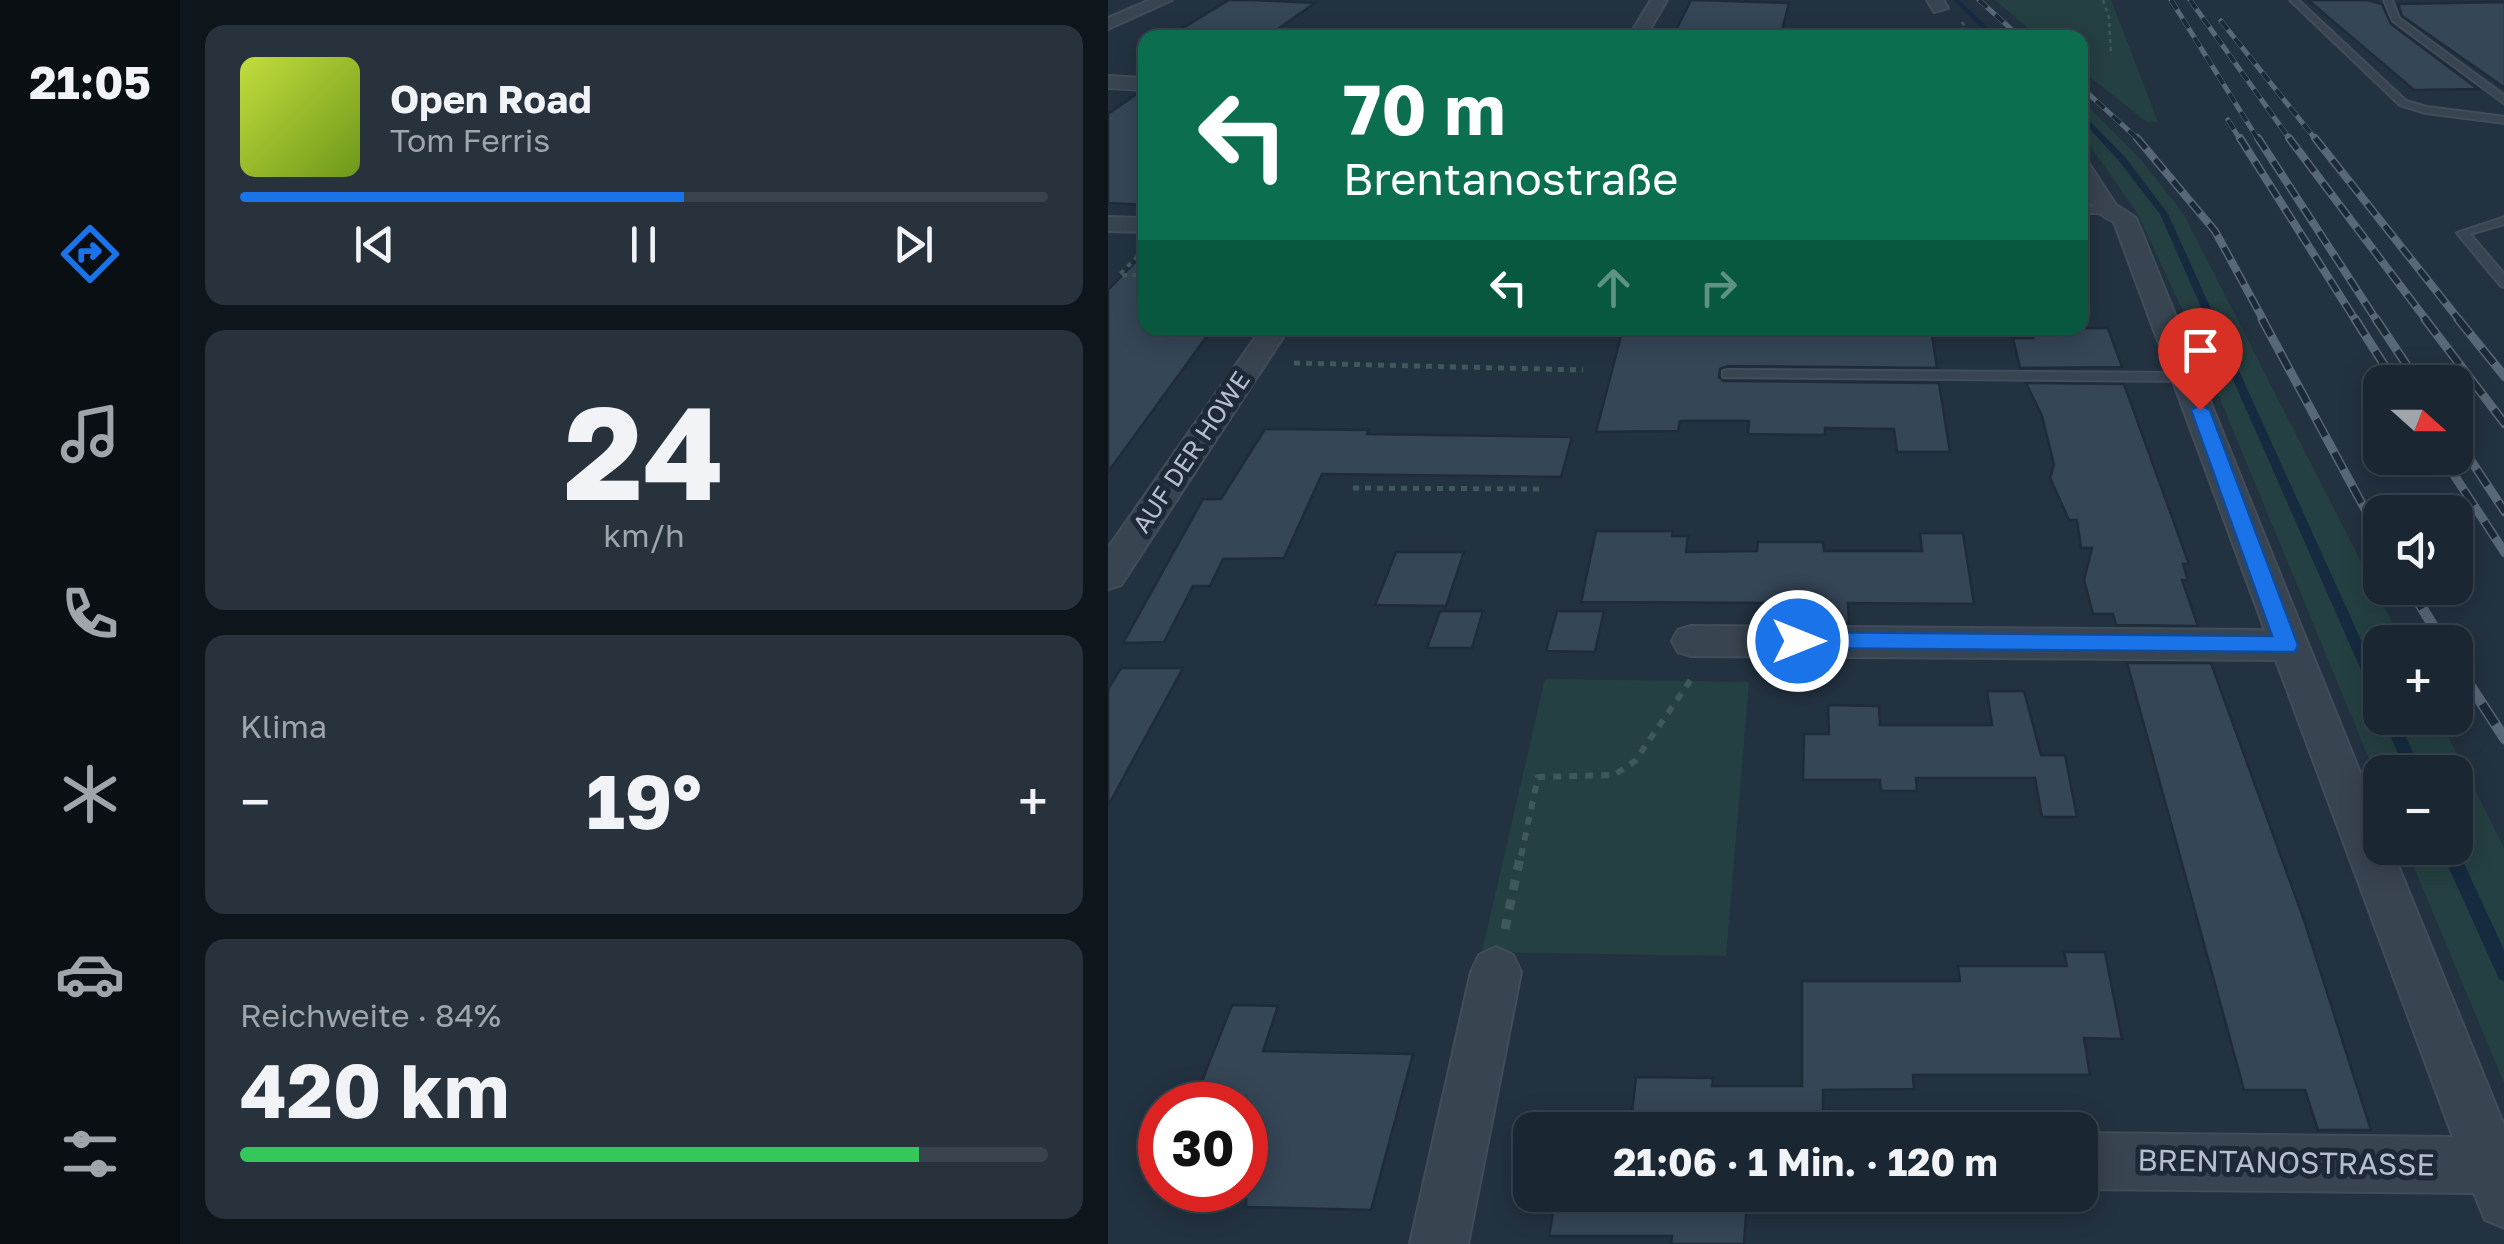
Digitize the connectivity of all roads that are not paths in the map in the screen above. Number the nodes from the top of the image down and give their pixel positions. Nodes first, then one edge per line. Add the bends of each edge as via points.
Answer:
1 (1164, 0) edge
2 (1659, 0) edge
3 (2294, 0) edge
4 (2388, 0) edge
5 (1108, 11) edge
6 (1131, 14) junction
7 (1108, 24) edge
8 (1641, 30) edge
9 (1108, 82) edge
10 (1138, 84) edge
11 (2504, 102) edge
12 (2504, 120) edge
13 (2094, 210) edge
14 (2504, 220) edge
15 (1108, 224) edge
16 (1138, 225) edge
17 (2504, 282) edge
18 (1271, 335) edge
19 (1728, 374) dead end
20 (2188, 377) junction
21 (1108, 576) edge
22 (1707, 641) road end
23 (2286, 645) junction
24 (1496, 972) road end
25 (2098, 1162) edge
26 (2498, 1182) edge
27 (1439, 1244) edge

1 - 6 street
2 - 8 street
3 - 12 lane via 2403,103
4 - 11 lane via 2396,19
5 - 6 street
6 - 7 street
9 - 10 street
13 - 20 street, BRENTANOSTRASSE via 2124,218
14 - 17 lane via 2463,233
15 - 16 street
18 - 21 street, AUF DER HOWE
19 - 20 lane
20 - 23 street, BRENTANOSTRASSE
22 - 23 street
23 - 26 street, BRENTANOSTRASSE
24 - 27 street
25 - 26 street, BRENTANOSTRASSE

